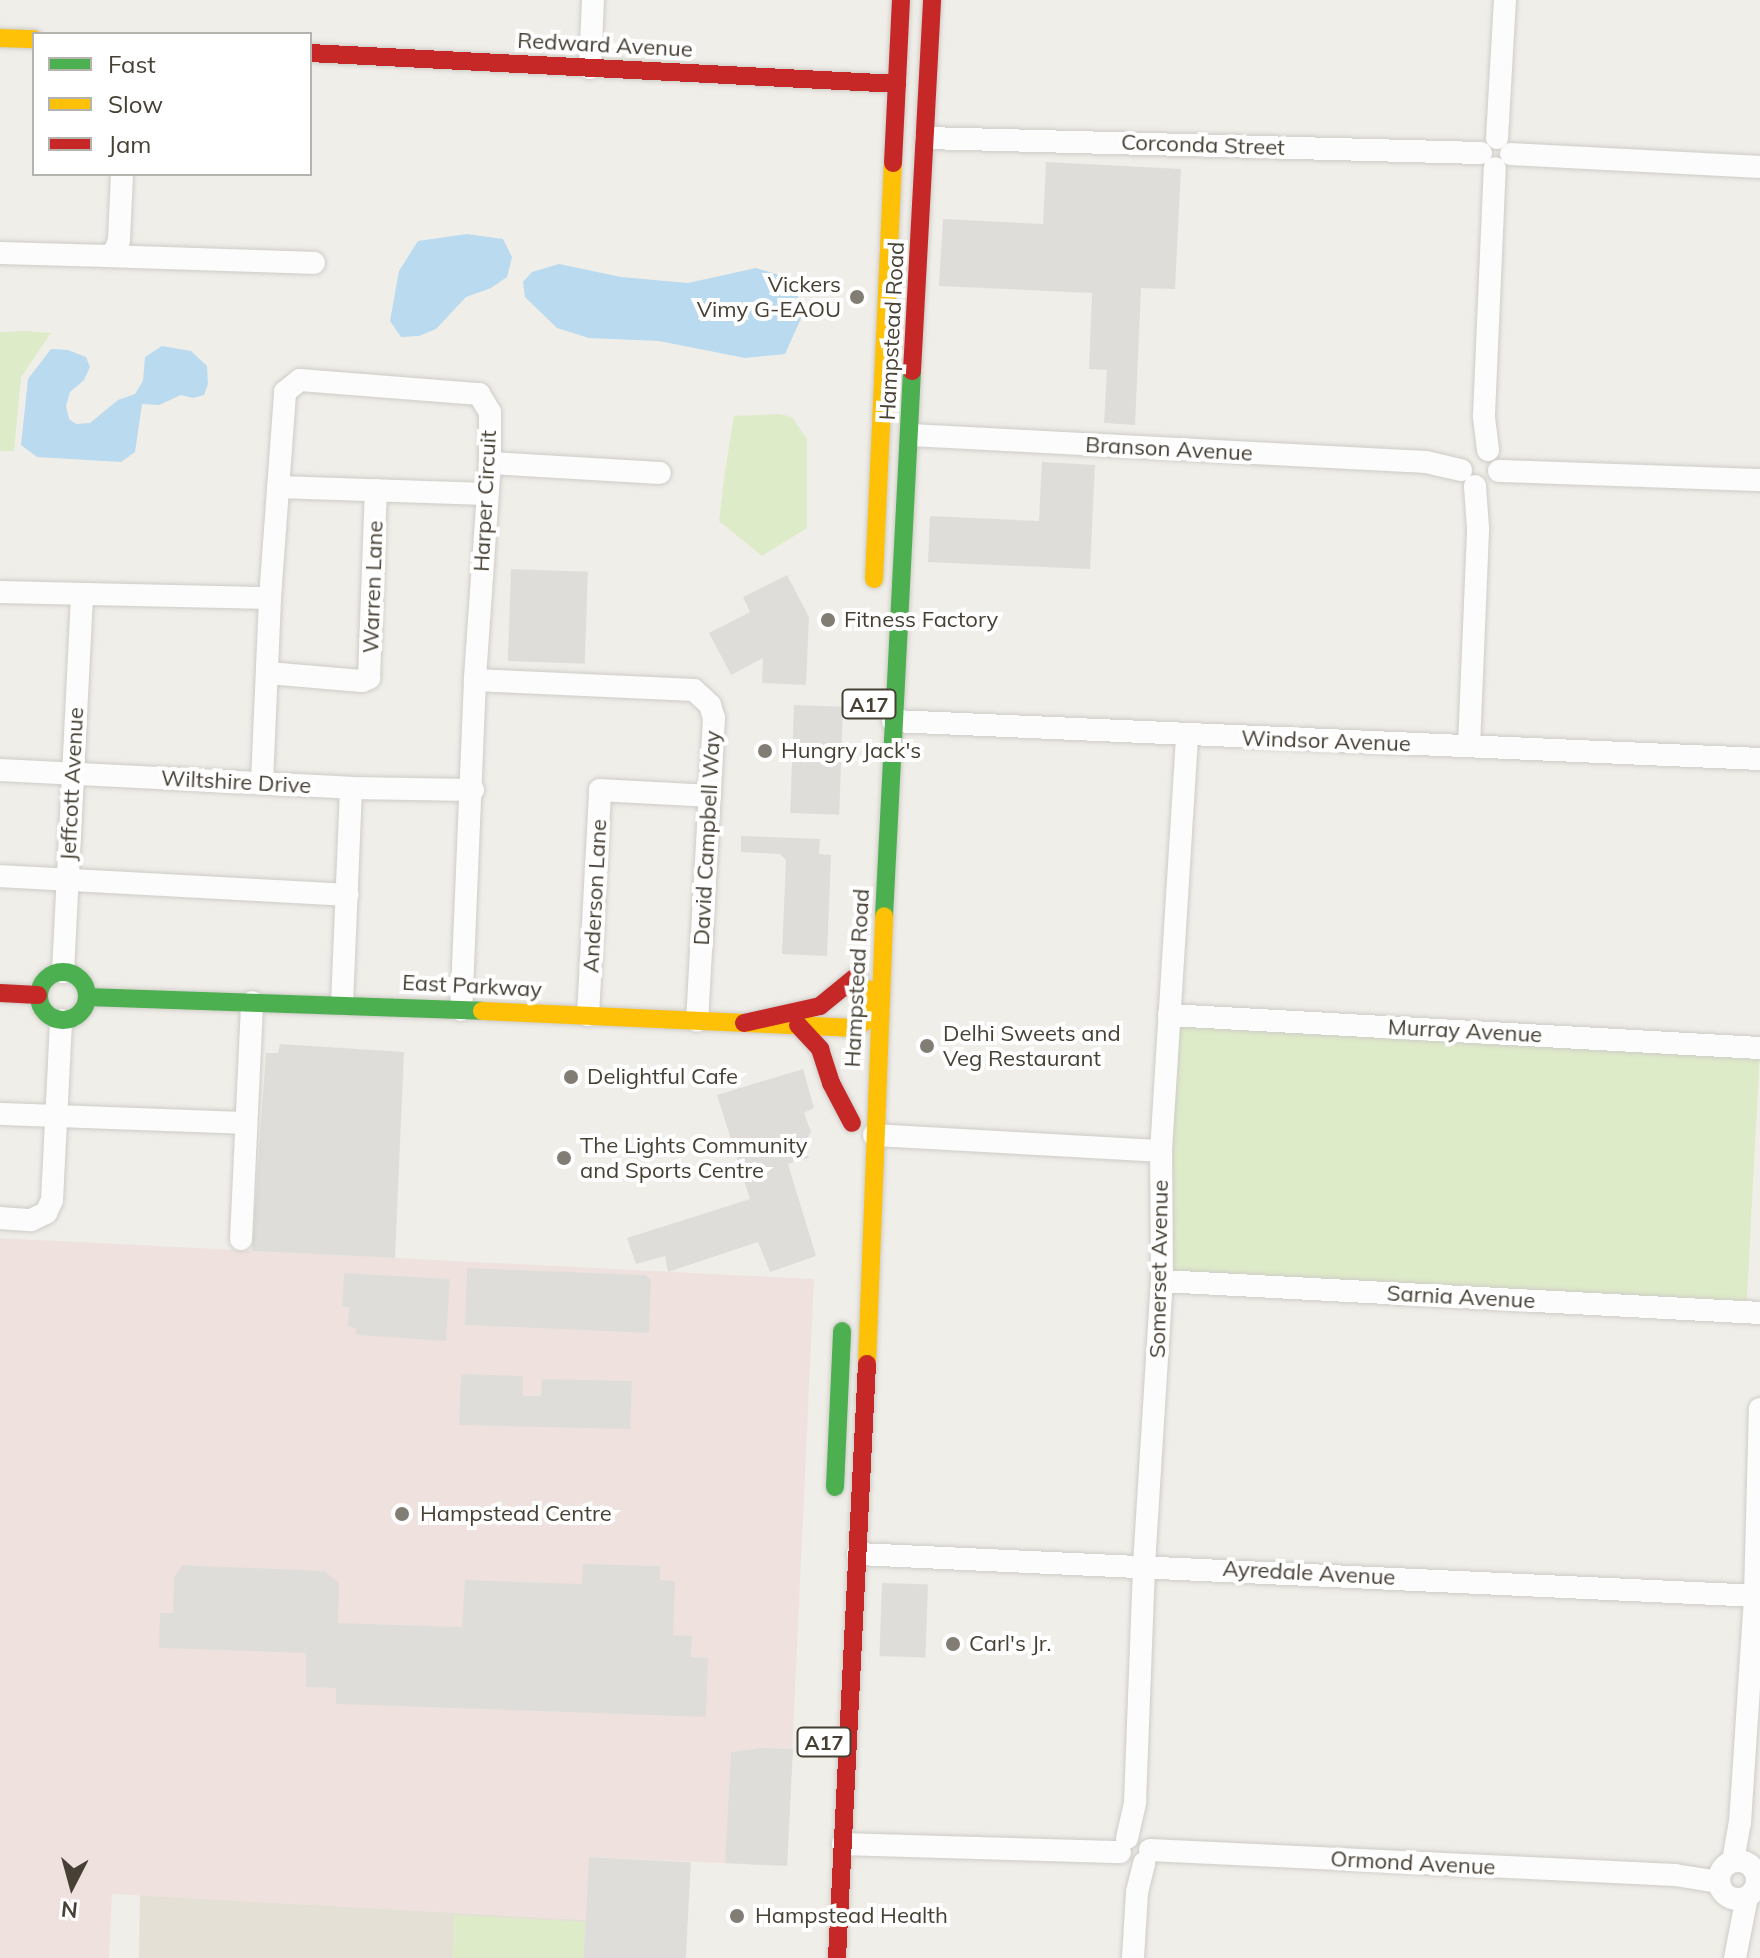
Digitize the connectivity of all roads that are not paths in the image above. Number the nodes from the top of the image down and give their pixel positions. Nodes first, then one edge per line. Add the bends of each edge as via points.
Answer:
1 (593, 0) edge
2 (901, 0) edge
3 (932, 0) edge
4 (1505, 0) edge
5 (0, 38) edge
6 (32, 39) edge
7 (312, 53) edge
8 (590, 68) junction
9 (897, 84) junction
10 (928, 85) junction
11 (895, 137) junction
12 (926, 138) junction
13 (1496, 153) junction
14 (1760, 167) edge
15 (122, 176) edge
16 (0, 253) edge
17 (108, 256) junction
18 (314, 263) dead end
19 (880, 433) junction
20 (911, 435) junction
21 (490, 463) junction
22 (1481, 466) junction
23 (660, 473) dead end
24 (1760, 480) edge
25 (278, 487) junction
26 (376, 490) junction
27 (486, 494) junction
28 (0, 592) edge
29 (82, 597) junction
30 (270, 598) junction
31 (873, 604) dead end
32 (268, 673) junction
33 (475, 680) junction
34 (893, 721) junction
35 (1187, 736) junction
36 (1469, 746) junction
37 (1760, 759) edge
38 (0, 770) edge
39 (75, 774) junction
40 (262, 782) junction
41 (351, 788) junction
42 (473, 790) junction
43 (710, 796) junction
44 (0, 876) edge
45 (66, 878) junction
46 (347, 895) junction
47 (881, 969) junction
48 (63, 972) junction
49 (0, 993) edge
50 (38, 995) junction
51 (87, 997) junction
52 (252, 1002) junction
53 (342, 1004) junction
54 (461, 1010) junction
55 (588, 1015) junction
56 (1169, 1015) junction
57 (61, 1020) junction
58 (697, 1021) junction
59 (744, 1023) junction
60 (798, 1025) junction
61 (855, 1036) junction
62 (1760, 1048) edge
63 (853, 1092) dead end
64 (0, 1114) edge
65 (56, 1117) junction
66 (245, 1123) junction
67 (857, 1135) junction
68 (1161, 1151) junction
69 (0, 1218) edge
70 (241, 1239) dead end
71 (1162, 1281) junction
72 (1760, 1313) edge
73 (842, 1319) dead end
74 (1760, 1409) edge
75 (835, 1505) dead end
76 (833, 1552) dead end
77 (858, 1554) junction
78 (1144, 1565) junction
79 (1758, 1596) edge
80 (819, 1844) dead end
81 (843, 1844) junction
82 (1136, 1851) junction
83 (1743, 1880) edge
84 (1736, 1950) edge
85 (837, 1958) edge
86 (1133, 1958) edge

1 - 8 street
2 - 9 main road, Hampstead Road
3 - 10 main road, Hampstead Road / A17
4 - 13 street
5 - 6 main road
7 - 8 main road, Redward Avenue
8 - 9 main road, Redward Avenue
9 - 10 main road, Redward Avenue
9 - 11 main road, Hampstead Road
10 - 12 main road, Hampstead Road / A17
11 - 12 main road
11 - 19 main road, Hampstead Road
12 - 13 street, Corconda Street
12 - 20 main road, Hampstead Road / A17
13 - 14 street, Corconda Street
13 - 22 street
15 - 17 street via 119,240
16 - 17 street
17 - 18 street
19 - 20 main road
19 - 31 main road, Hampstead Road
20 - 22 street, Branson Avenue
20 - 34 main road, Hampstead Road / A17
21 - 23 street
21 - 25 street, Harper Circuit via 490,412 479,394 300,380 285,392
21 - 27 street, Harper Circuit
22 - 24 street, Branson Avenue
22 - 36 street
25 - 26 street
25 - 30 street, Harper Circuit
26 - 27 street
26 - 32 street, Warren Lane via 369,678
27 - 33 street, Harper Circuit
28 - 29 street
29 - 30 street
29 - 39 street, Jeffcott Avenue
30 - 32 street, Harper Circuit
32 - 40 street, Harper Circuit
33 - 42 street, Harper Circuit
33 - 43 street, David Campbell Way via 694,690 710,705 714,718
34 - 35 street, Windsor Avenue
34 - 47 main road, Hampstead Road / A17
35 - 36 street, Windsor Avenue
35 - 56 street, Somerset Avenue
36 - 37 street, Windsor Avenue
38 - 39 street, Wiltshire Drive
39 - 40 street, Wiltshire Drive
39 - 45 street, Jeffcott Avenue
40 - 41 street, Wiltshire Drive
41 - 42 street, Wiltshire Drive
41 - 46 street
42 - 54 street, Harper Circuit
43 - 55 street, Anderson Lane via 600,790
43 - 58 street, David Campbell Way
44 - 45 street
45 - 46 street
45 - 48 street, Jeffcott Avenue
46 - 53 street
47 - 61 main road via 868,987 865,1021
47 - 67 main road, Hampstead Road / A17
48 - 50 main road via 43,981
48 - 51 main road via 77,977
49 - 50 main road
50 - 57 main road via 47,1015
51 - 52 main road, East Parkway
51 - 57 main road via 81,1011
52 - 53 main road, East Parkway
52 - 66 street
53 - 54 main road, East Parkway
54 - 55 main road, East Parkway
55 - 58 main road, East Parkway
56 - 62 street, Murray Avenue
56 - 68 street, Somerset Avenue
57 - 65 street
58 - 59 main road, East Parkway
59 - 60 main road, East Parkway
59 - 61 main road, Hampstead Road via 820,1006 858,967
60 - 61 main road, East Parkway
60 - 67 main road via 820,1049
63 - 67 main road, Hampstead Road / A17
64 - 65 street
65 - 66 street
65 - 69 street via 52,1200 46,1213 31,1220
66 - 70 street
67 - 68 street
67 - 77 main road, Hampstead Road / A17
68 - 71 street, Somerset Avenue
71 - 72 street, Sarnia Avenue
71 - 78 street, Somerset Avenue
73 - 75 main road
74 - 79 street
76 - 77 main road
77 - 78 street, Ayredale Avenue
77 - 81 main road, Hampstead Road / A17
78 - 79 street, Ayredale Avenue
78 - 82 street, Somerset Avenue
79 - 83 street via 1740,1823
80 - 81 main road
81 - 82 street, Ormond Avenue
81 - 85 main road, Hampstead Road / A17
82 - 83 street, Ormond Avenue
82 - 86 street, Somerset Avenue
83 - 84 street

